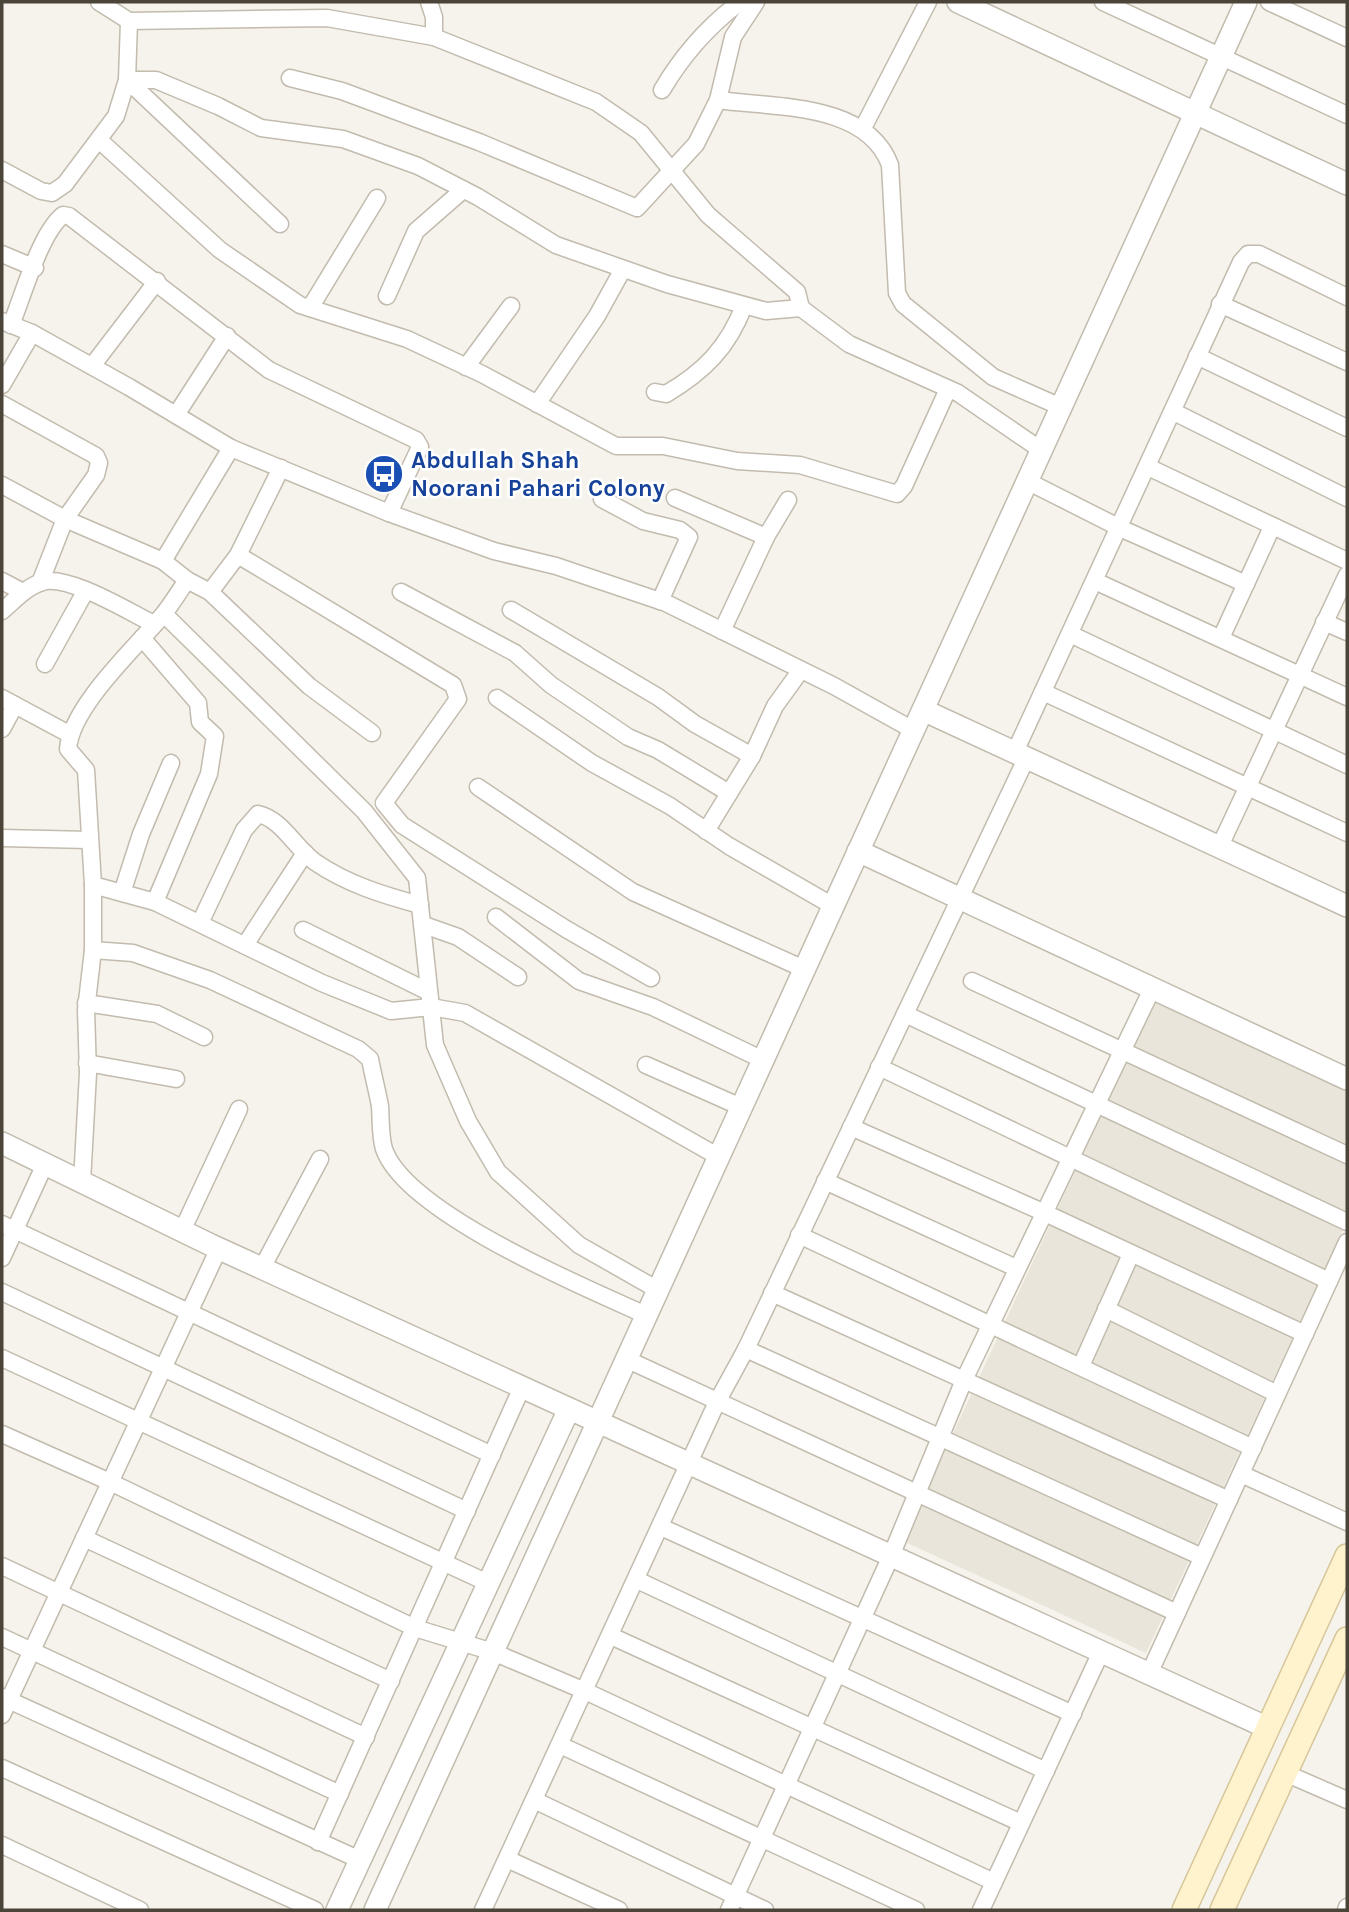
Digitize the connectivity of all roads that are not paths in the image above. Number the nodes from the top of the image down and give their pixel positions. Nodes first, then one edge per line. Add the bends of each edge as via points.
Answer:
1 (99, 2) edge
2 (429, 2) edge
3 (740, 2) edge
4 (756, 2) edge
5 (928, 2) edge
6 (958, 2) edge
7 (1103, 2) edge
8 (1246, 2) edge
9 (1269, 2) edge
10 (128, 21) junction
11 (434, 37) junction
12 (1347, 38) edge
13 (1220, 57) junction
14 (290, 78) dead end
15 (127, 80) junction
16 (662, 90) dead end
17 (718, 100) junction
18 (1195, 114) junction
19 (1347, 115) edge
20 (863, 128) junction
21 (99, 140) junction
22 (2, 170) edge
23 (673, 170) junction
24 (1347, 184) edge
25 (463, 190) junction
26 (52, 193) junction
27 (377, 198) dead end
28 (63, 215) junction
29 (280, 224) dead end
30 (2, 254) edge
31 (35, 268) junction
32 (623, 269) junction
33 (157, 281) junction
34 (387, 296) dead end
35 (1347, 297) edge
36 (1220, 304) junction
37 (510, 306) dead end
38 (744, 306) junction
39 (310, 308) junction
40 (801, 308) junction
41 (6, 323) edge
42 (32, 333) junction
43 (227, 336) junction
44 (1197, 356) junction
45 (1347, 362) edge
46 (92, 366) junction
47 (466, 366) junction
48 (2, 385) edge
49 (948, 389) junction
50 (655, 392) dead end
51 (2, 404) edge
52 (537, 404) junction
53 (1061, 407) junction
54 (1174, 412) junction
55 (176, 415) junction
56 (1347, 428) edge
57 (231, 448) junction
58 (1041, 450) junction
59 (1148, 467) junction
60 (281, 468) junction
61 (1027, 481) junction
62 (2, 485) edge
63 (675, 498) dead end
64 (1347, 498) edge
65 (602, 499) dead end
66 (788, 500) dead end
67 (389, 513) junction
68 (65, 519) junction
69 (1272, 527) junction
70 (1120, 528) junction
71 (766, 537) junction
72 (238, 555) junction
73 (163, 561) junction
74 (1347, 561) edge
75 (1347, 575) edge
76 (187, 580) junction
77 (2, 581) edge
78 (1095, 581) junction
79 (40, 583) junction
80 (1246, 584) junction
81 (23, 592) junction
82 (85, 592) junction
83 (210, 592) junction
84 (401, 593) dead end
85 (660, 601) junction
86 (510, 610) dead end
87 (2, 611) edge
88 (159, 619) junction
89 (1324, 622) junction
90 (722, 631) junction
91 (1347, 632) edge
92 (1070, 634) junction
93 (142, 638) junction
94 (1221, 639) junction
95 (45, 664) dead end
96 (801, 670) junction
97 (1300, 676) junction
98 (1043, 692) junction
99 (1347, 697) edge
100 (497, 698) dead end
101 (8, 701) edge
102 (923, 710) junction
103 (2, 729) edge
104 (914, 730) junction
105 (1276, 731) junction
106 (372, 733) dead end
107 (69, 734) junction
108 (752, 756) junction
109 (1020, 756) junction
110 (171, 763) dead end
111 (1347, 765) edge
112 (478, 787) dead end
113 (1250, 789) junction
114 (729, 793) junction
115 (706, 831) junction
116 (1347, 833) edge
117 (2, 838) edge
118 (89, 840) junction
119 (1219, 848) junction
120 (858, 851) junction
121 (305, 853) junction
122 (93, 885) junction
123 (122, 893) junction
124 (959, 900) junction
125 (155, 902) junction
126 (420, 905) junction
127 (833, 906) junction
128 (1347, 906) edge
129 (496, 917) dead end
130 (200, 923) junction
131 (424, 925) junction
132 (303, 930) dead end
133 (245, 944) junction
134 (93, 950) junction
135 (804, 969) junction
136 (518, 977) dead end
137 (651, 978) dead end
138 (972, 981) dead end
139 (1152, 989) junction
140 (429, 999) junction
141 (86, 1003) junction
142 (905, 1014) junction
143 (204, 1037) dead end
144 (1122, 1051) junction
145 (763, 1060) junction
146 (88, 1063) junction
147 (646, 1065) dead end
148 (879, 1068) junction
149 (1346, 1076) edge
150 (176, 1079) dead end
151 (1096, 1105) junction
152 (741, 1107) junction
153 (239, 1109) dead end
154 (851, 1127) junction
155 (2, 1143) edge
156 (1347, 1155) edge
157 (719, 1157) junction
158 (320, 1159) dead end
159 (1072, 1159) junction
160 (45, 1164) junction
161 (825, 1181) junction
162 (82, 1182) junction
163 (1045, 1213) junction
164 (1347, 1222) edge
165 (8, 1227) edge
166 (182, 1231) junction
167 (800, 1235) junction
168 (1347, 1242) edge
169 (219, 1248) junction
170 (1131, 1254) junction
171 (2, 1258) edge
172 (262, 1268) junction
173 (1016, 1268) junction
174 (1329, 1281) junction
175 (658, 1290) junction
176 (2, 1292) edge
177 (772, 1293) junction
178 (1106, 1309) junction
179 (188, 1313) junction
180 (646, 1315) junction
181 (990, 1325) junction
182 (1305, 1334) junction
183 (746, 1349) junction
184 (2, 1358) edge
185 (626, 1359) junction
186 (1082, 1366) junction
187 (163, 1368) junction
188 (964, 1380) junction
189 (522, 1387) junction
190 (1277, 1394) junction
191 (717, 1402) junction
192 (569, 1409) junction
193 (598, 1422) junction
194 (138, 1423) junction
195 (2, 1434) edge
196 (940, 1436) junction
197 (1253, 1448) junction
198 (492, 1455) junction
199 (691, 1464) junction
200 (1241, 1474) junction
201 (110, 1482) junction
202 (916, 1492) junction
203 (1228, 1500) junction
204 (467, 1511) junction
205 (1347, 1522) edge
206 (662, 1527) junction
207 (84, 1538) junction
208 (891, 1556) junction
209 (1347, 1556) edge
210 (1202, 1557) junction
211 (443, 1565) junction
212 (2, 1566) edge
213 (637, 1580) junction
214 (488, 1583) junction
215 (59, 1592) junction
216 (1177, 1612) junction
217 (863, 1617) junction
218 (415, 1628) junction
219 (611, 1636) junction
220 (2, 1637) edge
221 (1347, 1639) edge
222 (461, 1642) junction
223 (32, 1651) junction
224 (493, 1652) junction
225 (1101, 1652) junction
226 (838, 1672) junction
227 (1149, 1674) junction
228 (391, 1681) junction
229 (585, 1691) junction
230 (4, 1704) edge
231 (1073, 1714) junction
232 (814, 1727) junction
233 (1268, 1728) junction
234 (366, 1737) junction
235 (560, 1745) junction
236 (2, 1768) edge
237 (1046, 1771) junction
238 (1285, 1773) junction
239 (786, 1783) junction
240 (340, 1794) junction
241 (534, 1800) junction
242 (1347, 1800) edge
243 (1021, 1823) junction
244 (762, 1840) junction
245 (318, 1842) junction
246 (2, 1845) edge
247 (507, 1859) junction
248 (360, 1860) junction
249 (994, 1882) junction
250 (732, 1903) edge
251 (140, 1910) edge
252 (315, 1910) edge
253 (337, 1910) edge
254 (375, 1910) edge
255 (483, 1910) edge
256 (619, 1910) edge
257 (765, 1910) edge
258 (916, 1910) edge
259 (981, 1910) edge
260 (1184, 1910) edge
261 (1222, 1910) edge

1 - 10 street
2 - 11 street
3 - 16 street via 713,22 680,59
4 - 17 street via 733,37
5 - 20 street
6 - 18 street
7 - 13 street
8 - 13 street
9 - 12 street
10 - 11 street via 327,18
10 - 15 street
11 - 23 street via 596,102 641,134
13 - 18 street
13 - 19 street
14 - 23 street via 342,91 479,142 632,208 640,206
15 - 21 street via 116,116
15 - 25 street via 156,80 261,128 343,139 418,166
15 - 29 street
17 - 20 street via 824,114
17 - 23 street via 696,144
18 - 24 street
18 - 53 street
20 - 53 street via 884,149 890,165 896,281 903,303 993,377
21 - 26 street via 65,184
21 - 39 street via 220,250
22 - 26 street
23 - 40 street via 708,215 797,292
25 - 32 street via 556,245
25 - 34 street via 416,231
26 - 28 street
27 - 39 street
28 - 31 street via 47,237
28 - 33 street
30 - 31 street
31 - 41 street
32 - 38 street
32 - 52 street
33 - 43 street
33 - 46 street
35 - 36 street via 1271,258 1248,254
36 - 44 street
36 - 45 street
37 - 47 street
38 - 40 street via 765,311
38 - 50 street via 732,335 706,366 666,394
39 - 47 street via 407,339
40 - 49 street via 849,344
41 - 42 street
42 - 46 street
42 - 48 street
43 - 55 street
43 - 67 street via 269,370 415,440 419,447
44 - 54 street
44 - 56 street
46 - 55 street
47 - 52 street
49 - 52 street via 897,495 800,465 737,461 663,446 616,446
49 - 58 street
51 - 68 street via 96,456 96,475
53 - 58 street
54 - 59 street
54 - 64 street
55 - 57 street
57 - 60 street
57 - 73 street
58 - 61 street
59 - 69 street
59 - 70 street
60 - 67 street
60 - 72 street
61 - 70 street
61 - 102 street
62 - 68 street
63 - 71 street
65 - 85 street via 643,521 690,537
66 - 71 street
67 - 85 street via 494,551 556,566
68 - 73 street
68 - 79 street
69 - 74 street
69 - 80 street
70 - 78 street
70 - 80 street
71 - 90 street
72 - 83 street
72 - 137 street via 453,685 458,699 384,803 402,825
73 - 76 street
75 - 89 street
76 - 83 street
76 - 88 street
77 - 81 street
78 - 92 street
78 - 94 street
79 - 81 street
79 - 82 street via 55,580
80 - 94 street
81 - 87 street
82 - 88 street
82 - 95 street
83 - 106 street via 309,686
84 - 114 street via 515,653 551,685 628,737
85 - 90 street
86 - 108 street
88 - 93 street
88 - 126 street via 364,811 417,878
89 - 91 street
89 - 97 street
90 - 96 street
92 - 98 street
92 - 105 street
93 - 107 street via 107,676
93 - 125 street via 198,703 200,722 215,736 209,774
94 - 97 street
96 - 104 street
96 - 108 street via 775,706
97 - 99 street
97 - 105 street
98 - 109 street
98 - 113 street
100 - 115 street via 592,763
101 - 103 street
101 - 107 street
102 - 104 street
102 - 109 street
104 - 120 street
105 - 111 street
105 - 113 street
107 - 118 street via 68,749 86,770
108 - 114 street
109 - 119 street
109 - 124 street
110 - 123 street
112 - 135 street via 633,892
113 - 116 street
113 - 119 street
114 - 115 street
115 - 127 street
117 - 118 street
118 - 122 street
119 - 128 street
120 - 124 street
120 - 127 street
121 - 126 street via 364,888
121 - 130 street via 269,816 258,814 244,830
121 - 133 street
122 - 123 street
122 - 134 street
123 - 125 street
124 - 139 street
124 - 142 street
125 - 130 street
126 - 131 street
127 - 135 street
129 - 145 street via 579,981 653,1007
130 - 133 street
131 - 136 street via 458,937
131 - 140 street
132 - 140 street
133 - 140 street via 321,983 391,1011
134 - 141 street
134 - 180 street via 133,953 211,980 358,1049 370,1059 384,1149 415,1188 533,1264
135 - 145 street
138 - 144 street
139 - 144 street
139 - 149 street
140 - 157 street via 465,1013
140 - 175 street via 435,1045 468,1121 498,1172 579,1245
141 - 143 street via 157,1014
141 - 146 street
142 - 148 street
142 - 151 street
144 - 151 street
144 - 156 street
145 - 152 street
146 - 150 street
146 - 162 street
147 - 152 street
148 - 154 street
148 - 159 street
151 - 159 street
151 - 164 street
152 - 157 street
153 - 166 street
154 - 161 street
154 - 163 street
155 - 160 street
157 - 175 street
158 - 172 street
159 - 163 street
159 - 174 street
160 - 162 street
160 - 165 street
161 - 167 street
161 - 173 street
162 - 166 street
163 - 170 street
163 - 173 street
165 - 171 street
165 - 179 street
166 - 169 street
167 - 177 street
167 - 181 street
168 - 174 street
169 - 172 street
169 - 179 street
170 - 178 street
170 - 182 street
172 - 189 street
173 - 181 street
174 - 182 street
175 - 180 street
176 - 187 street
177 - 183 street
177 - 188 street
178 - 186 street
178 - 190 street
179 - 187 street
179 - 198 street
180 - 185 street
181 - 186 street
181 - 188 street
182 - 190 street
183 - 191 street
183 - 196 street
184 - 194 street
185 - 191 street
185 - 193 street
186 - 197 street
187 - 194 street
187 - 204 street
188 - 196 street
188 - 203 street
189 - 192 street
189 - 198 street
190 - 197 street
191 - 199 street
191 - 202 street
192 - 193 street
192 - 214 street
193 - 199 street
193 - 224 street
194 - 201 street
194 - 211 street
195 - 201 street
196 - 202 street
196 - 210 street
197 - 200 street
198 - 204 street
199 - 206 street
199 - 208 street
200 - 203 street
200 - 205 street
201 - 207 street
201 - 218 street
202 - 208 street
202 - 216 street
203 - 210 street
204 - 211 street
206 - 213 street
206 - 217 street
207 - 215 street
207 - 228 street
208 - 217 street
208 - 225 street
209 - 233 main road
210 - 216 street
211 - 214 street
211 - 218 street
212 - 215 street
213 - 219 street
213 - 226 street
214 - 222 street
215 - 223 street
215 - 234 street
216 - 227 street
217 - 226 street
217 - 231 street
218 - 222 street
218 - 228 street
219 - 229 street
219 - 232 street
220 - 223 street
221 - 238 main road
222 - 224 street
222 - 248 street
223 - 230 street
223 - 240 street
224 - 229 street
224 - 254 street
225 - 227 street
225 - 231 street
226 - 232 street
226 - 237 street
227 - 233 street
228 - 234 street
229 - 235 street
229 - 239 street
230 - 245 street
231 - 237 street
232 - 239 street
232 - 243 street
233 - 260 main road
234 - 240 street
235 - 241 street
235 - 244 street
236 - 252 street
237 - 243 street
238 - 242 street
238 - 261 main road
239 - 244 street
239 - 249 street
240 - 245 street
241 - 247 street
241 - 250 street
243 - 249 street
244 - 250 street
244 - 258 street
245 - 248 street
246 - 251 street
247 - 255 street
247 - 256 street
248 - 253 street
249 - 259 street
250 - 257 street

